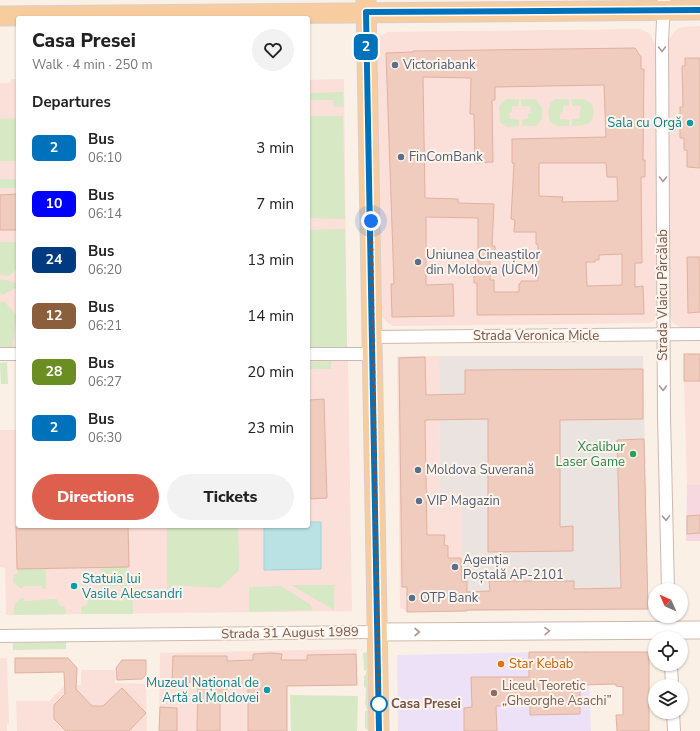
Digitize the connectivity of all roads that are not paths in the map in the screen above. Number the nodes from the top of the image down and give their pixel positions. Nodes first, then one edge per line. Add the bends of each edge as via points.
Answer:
1 (663, 5) edge
2 (366, 6) edge
3 (700, 10) edge
4 (0, 16) edge
5 (700, 334) edge
6 (663, 335) junction
7 (372, 346) junction
8 (0, 354) edge
9 (16, 354) edge
10 (310, 354) edge
11 (668, 583) edge
12 (669, 628) edge
13 (700, 630) edge
14 (378, 632) junction
15 (0, 636) edge
16 (673, 719) edge
17 (379, 731) edge
18 (674, 731) edge

1 - 2 main road
1 - 3 main road
1 -> 6 street, Strada Vlaicu Pârcălab
2 - 4 main road
2 - 7 main road
5 - 6 street, Strada Veronica Micle
6 - 7 street, Strada Veronica Micle
6 -> 11 street, Strada Vlaicu Pârcălab
7 - 10 street, Strada Veronica Micle
7 - 14 main road
8 - 9 street
12 - 13 street, Strada 31 August 1989
14 -> 12 street, Strada 31 August 1989
14 - 15 street, Strada 31 August 1989
14 - 17 main road
16 - 18 street

